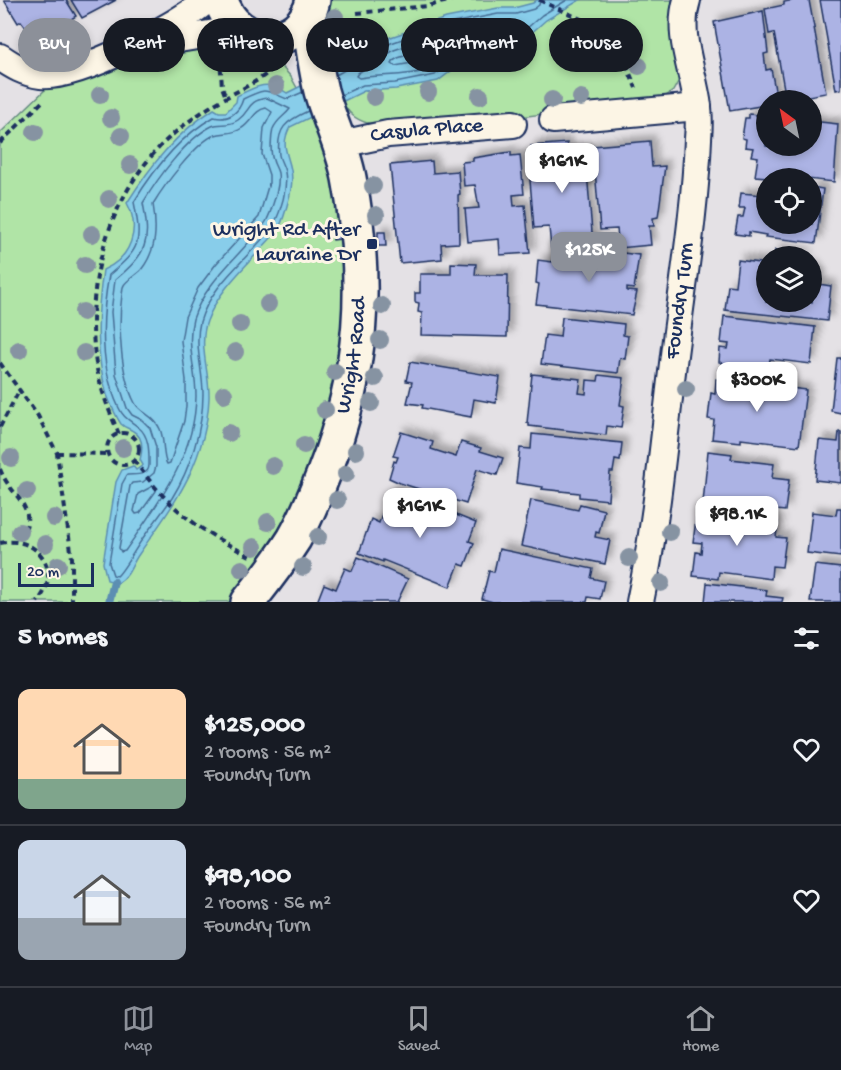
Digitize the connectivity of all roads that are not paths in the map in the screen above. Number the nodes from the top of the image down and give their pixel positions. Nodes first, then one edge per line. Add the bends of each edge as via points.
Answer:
1 (207, 0) edge
2 (221, 0) edge
3 (687, 0) edge
4 (311, 7) edge
5 (181, 18) edge
6 (225, 18) edge
7 (294, 29) edge
8 (0, 57) edge
9 (103, 57) edge
10 (294, 65) edge
11 (316, 81) junction
12 (698, 106) junction
13 (553, 120) dead end
14 (513, 124) dead end
15 (337, 134) junction
16 (248, 602) edge
17 (640, 602) edge

1 - 5 street
2 - 6 street
3 - 12 street, Foundry Turn via 684,39
4 - 7 street
4 - 11 street, Wright Road
8 - 9 street via 26,72 56,75
10 - 11 street, Wright Road
11 - 15 street, Wright Road
12 - 13 street
12 - 17 street, Foundry Turn via 693,201
14 - 15 street, Casula Place
15 - 16 street, Wright Road via 354,210 361,281 353,378 312,505 294,538

